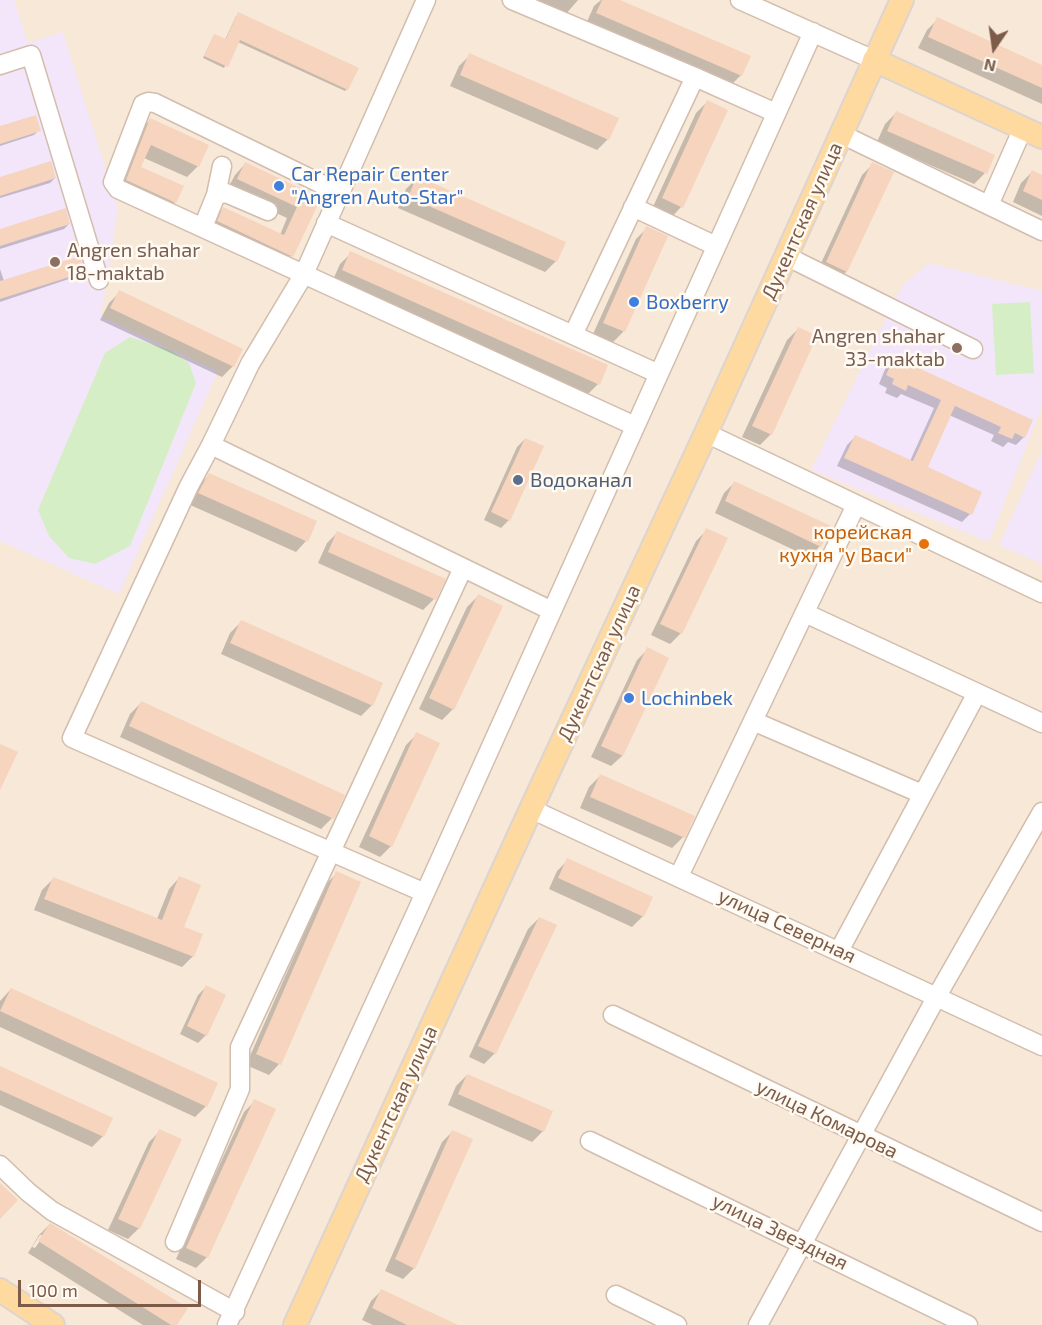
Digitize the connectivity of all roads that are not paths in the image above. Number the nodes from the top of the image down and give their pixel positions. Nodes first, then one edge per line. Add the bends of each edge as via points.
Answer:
1 (426, 0) edge
2 (512, 0) edge
3 (740, 0) edge
4 (902, 0) edge
5 (813, 32) junction
6 (874, 60) junction
7 (0, 65) edge
8 (695, 77) junction
9 (776, 113) junction
10 (1033, 133) edge
11 (841, 134) junction
12 (222, 166) dead end
13 (340, 193) junction
14 (216, 195) junction
15 (989, 205) junction
16 (633, 207) junction
17 (268, 211) dead end
18 (326, 223) junction
19 (203, 227) junction
20 (1042, 231) edge
21 (716, 246) junction
22 (786, 256) junction
23 (304, 274) junction
24 (99, 280) dead end
25 (573, 335) junction
26 (974, 349) dead end
27 (659, 374) junction
28 (635, 426) junction
29 (706, 433) junction
30 (211, 445) junction
31 (856, 505) junction
32 (463, 568) junction
33 (1042, 593) edge
34 (552, 611) junction
35 (805, 613) junction
36 (976, 693) junction
37 (753, 721) junction
38 (1042, 723) edge
39 (922, 794) junction
40 (531, 809) junction
41 (1042, 812) edge
42 (331, 851) junction
43 (679, 876) junction
44 (425, 893) junction
45 (839, 951) junction
46 (937, 996) junction
47 (613, 1016) dead end
48 (1042, 1046) edge
49 (861, 1135) junction
50 (590, 1141) dead end
51 (0, 1165) edge
52 (1042, 1222) edge
53 (175, 1242) dead end
54 (801, 1242) junction
55 (0, 1290) edge
56 (616, 1295) dead end
57 (231, 1319) edge
58 (53, 1325) edge
59 (295, 1325) edge
60 (677, 1325) edge
61 (758, 1325) edge
62 (968, 1325) edge

1 - 13 street
2 - 8 street
3 - 5 street
4 - 6 main road, Дукентская улица
5 - 6 street
5 - 9 street
6 - 10 main road
6 - 11 main road, Дукентская улица
7 - 24 street via 31,55
8 - 9 street
8 - 16 street
9 - 21 street
10 - 15 street
11 - 15 street
11 - 22 main road, Дукентская улица
12 - 14 street
13 - 18 street
13 - 19 street via 155,103 143,104 114,186
14 - 17 street via 226,193
14 - 19 street
15 - 20 street
16 - 21 street
16 - 25 street
18 - 23 street
18 - 25 street
19 - 23 street
21 - 27 street
22 - 26 street
22 - 29 main road, Дукентская улица
23 - 28 street
23 - 30 street via 250,364
25 - 27 street
27 - 28 street
28 - 34 street
29 - 31 street
29 - 40 main road, Дукентская улица
30 - 32 street
30 - 42 street via 72,738
31 - 33 street
31 - 35 street
32 - 34 street
32 - 42 street
34 - 44 street
35 - 36 street
35 - 37 street
36 - 38 street
36 - 39 street
37 - 39 street
37 - 43 street
39 - 45 street
40 - 43 street, улица Северная
40 - 59 main road, Дукентская улица
41 - 46 street
42 - 44 street
42 - 53 street via 240,1047 240,1089
43 - 45 street, улица Северная
44 - 57 street
45 - 46 street, улица Северная
46 - 48 street, улица Северная
46 - 49 street
47 - 49 street, улица Комарова
49 - 52 street, улица Комарова
49 - 54 street
50 - 54 street, улица Звездная
51 - 57 street via 52,1211
54 - 61 street
54 - 62 street, улица Звездная
55 - 58 main road
56 - 60 street

